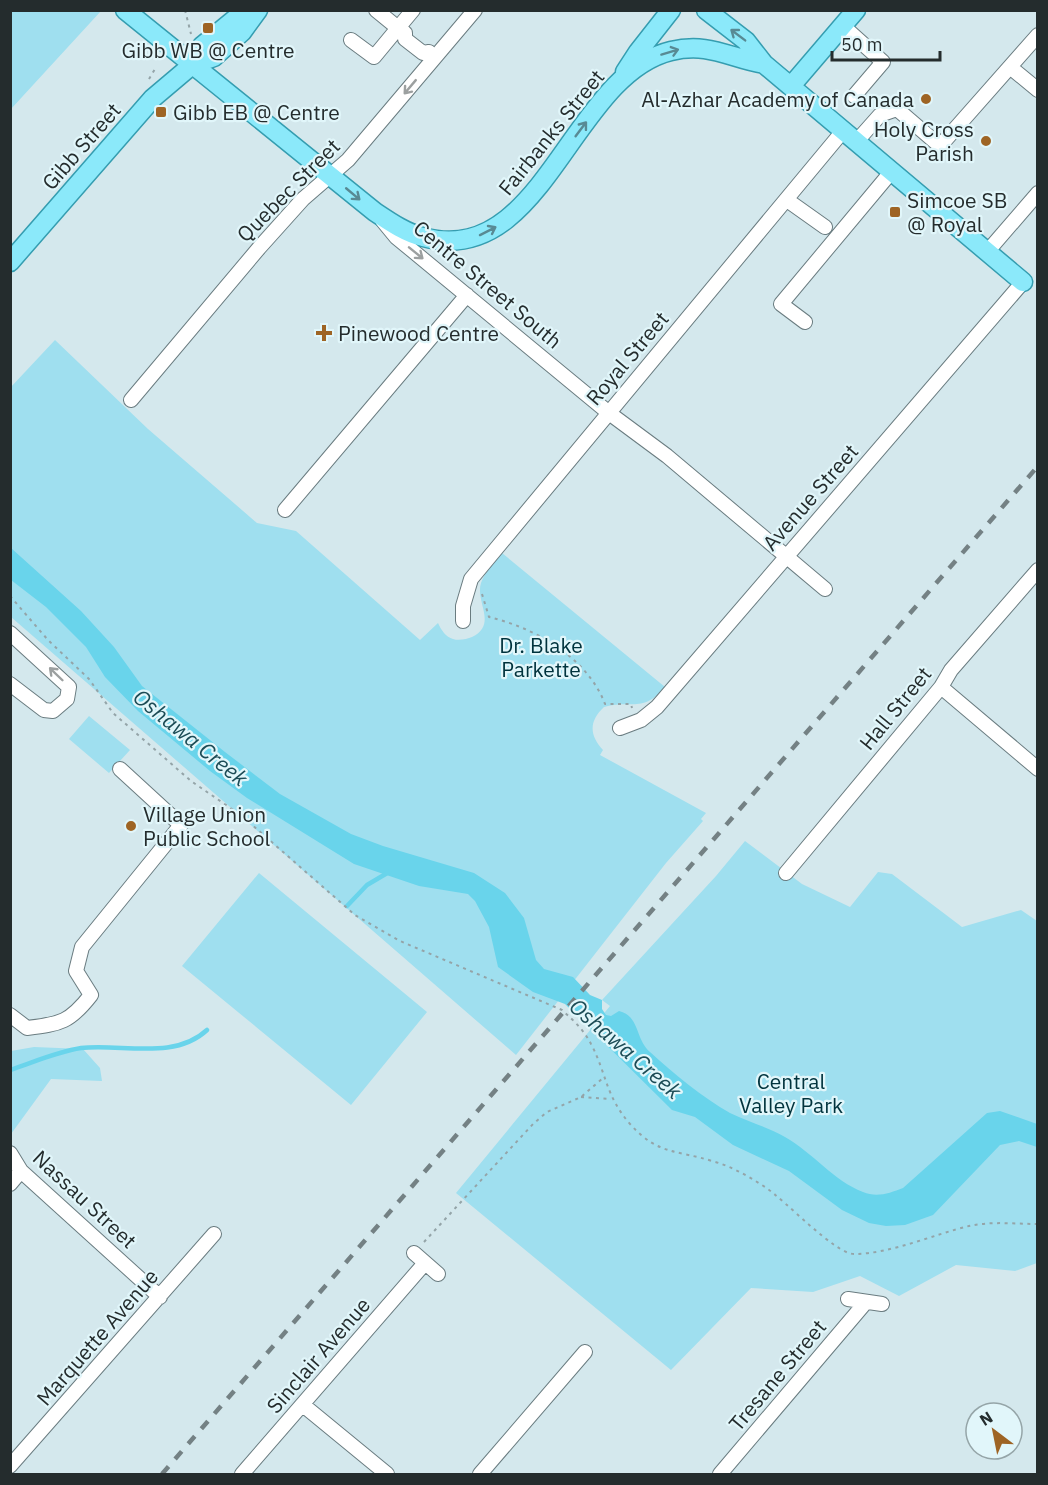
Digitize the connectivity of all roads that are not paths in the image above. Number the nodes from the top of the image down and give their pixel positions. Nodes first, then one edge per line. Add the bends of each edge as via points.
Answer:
1 (125, 10) edge
2 (246, 10) edge
3 (258, 10) edge
4 (376, 10) edge
5 (413, 10) edge
6 (475, 10) edge
7 (671, 10) edge
8 (706, 10) edge
9 (856, 10) edge
10 (843, 26) junction
11 (401, 31) junction
12 (1038, 35) edge
13 (351, 40) dead end
14 (432, 54) junction
15 (764, 64) junction
16 (192, 65) junction
17 (1010, 67) junction
18 (620, 82) junction
19 (791, 86) junction
20 (1038, 90) edge
21 (854, 96) dead end
22 (850, 136) junction
23 (892, 171) junction
24 (332, 176) junction
25 (1038, 193) edge
26 (787, 200) junction
27 (375, 212) junction
28 (825, 227) dead end
29 (987, 252) junction
30 (10, 262) edge
31 (1023, 282) joint
32 (467, 295) junction
33 (805, 322) dead end
34 (131, 400) dead end
35 (609, 413) junction
36 (285, 510) dead end
37 (787, 555) junction
38 (1038, 570) edge
39 (825, 589) dead end
40 (463, 621) dead end
41 (10, 633) edge
42 (10, 684) edge
43 (941, 687) junction
44 (626, 726) road end
45 (1038, 769) edge
46 (120, 770) dead end
47 (786, 873) dead end
48 (10, 1015) edge
49 (10, 1153) edge
50 (21, 1171) junction
51 (10, 1184) edge
52 (214, 1234) dead end
53 (414, 1253) road end
54 (426, 1263) junction
55 (438, 1274) dead end
56 (160, 1298) junction
57 (848, 1299) dead end
58 (866, 1302) junction
59 (882, 1304) dead end
60 (585, 1352) dead end
61 (303, 1405) junction
62 (10, 1466) edge
63 (242, 1474) edge
64 (387, 1474) edge
65 (480, 1474) edge
66 (720, 1474) edge

1 - 16 main road, Centre Street South
2 - 16 main road, Gibb Street via 202,45
3 - 16 main road, Gibb Street via 242,32 214,57
4 - 11 street
5 - 11 street
6 - 14 street, Quebec Street
7 - 18 main road
15 -> 8 main road via 746,41
9 - 10 main road
10 - 19 main road
10 - 21 street via 884,62
11 - 13 street via 374,57
11 - 14 street via 423,53
12 - 17 street
14 -> 24 street, Quebec Street
18 -> 15 main road, Fairbanks Street via 643,63 684,48 714,49
15 - 19 main road
16 - 24 main road, Centre Street South
16 - 30 main road, Gibb Street via 131,121
17 - 20 street
17 - 22 street, Royal Street via 940,146 897,109 880,115
27 -> 18 main road, Fairbanks Street via 423,237 463,240 483,234 510,216 531,194
19 - 22 main road
22 - 23 main road
22 - 26 street, Royal Street
23 - 29 main road
23 - 33 street via 781,303
24 -> 27 main road, Centre Street South
24 - 34 street, Quebec Street via 303,199 259,248
25 - 29 street
26 - 28 street
26 - 35 street, Royal Street
27 -> 32 street, Centre Street South via 396,237
29 - 31 main road
31 - 37 street, Avenue Street
32 - 35 street, Centre Street South
32 - 36 street
35 - 37 street, Centre Street South
35 - 40 street, Royal Street via 471,579
37 - 39 street, Centre Street South
37 - 44 street, Avenue Street via 657,707
38 - 43 street, Hall Street via 951,670
42 -> 41 street via 44,710 52,711 67,699 69,687
43 - 45 street
43 - 47 street, Hall Street
46 - 48 street via 181,825 82,947 76,971 91,995 74,1016 27,1028
49 - 50 street, Nassau Street
50 - 51 street
50 - 56 street, Nassau Street
52 - 56 street, Marquette Avenue
53 - 54 street
54 - 55 street
54 - 61 street, Sinclair Avenue
56 - 62 street, Marquette Avenue
57 - 58 street
58 - 59 street
58 - 66 street, Tresane Street
60 - 65 street
61 - 63 street, Sinclair Avenue
61 - 64 street

